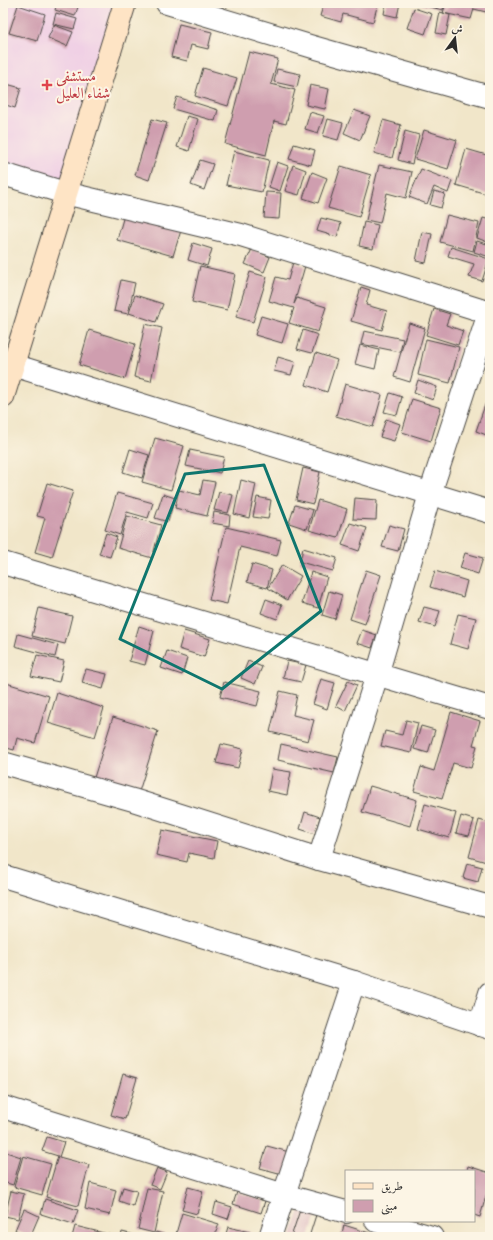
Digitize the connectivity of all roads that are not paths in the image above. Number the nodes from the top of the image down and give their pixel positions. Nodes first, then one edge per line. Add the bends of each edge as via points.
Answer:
1 (125, 3) edge
2 (168, 3) edge
3 (490, 97) edge
4 (3, 174) edge
5 (65, 193) junction
6 (490, 312) edge
7 (8, 363) edge
8 (3, 398) edge
9 (430, 494) junction
10 (490, 512) edge
11 (3, 563) edge
12 (377, 675) junction
13 (490, 708) edge
14 (3, 763) edge
15 (319, 859) junction
16 (3, 876) edge
17 (490, 908) edge
18 (354, 982) junction
19 (490, 993) edge
20 (485, 1027) edge
21 (3, 1107) edge
22 (284, 1195) junction
23 (345, 1212) edge
24 (380, 1222) edge
25 (270, 1237) edge
26 (432, 1237) edge

1 - 5 street
2 - 3 street
4 - 5 street
5 - 6 street via 241,235
5 - 7 street
6 - 9 street
7 - 8 street
7 - 9 street
9 - 10 street
9 - 12 street
11 - 12 street
12 - 13 street
12 - 15 street
14 - 15 street via 133,800
15 - 17 street
16 - 18 street
18 - 20 street
18 - 22 street
19 - 20 street
21 - 22 street
22 - 23 street
22 - 25 street
24 - 26 street

